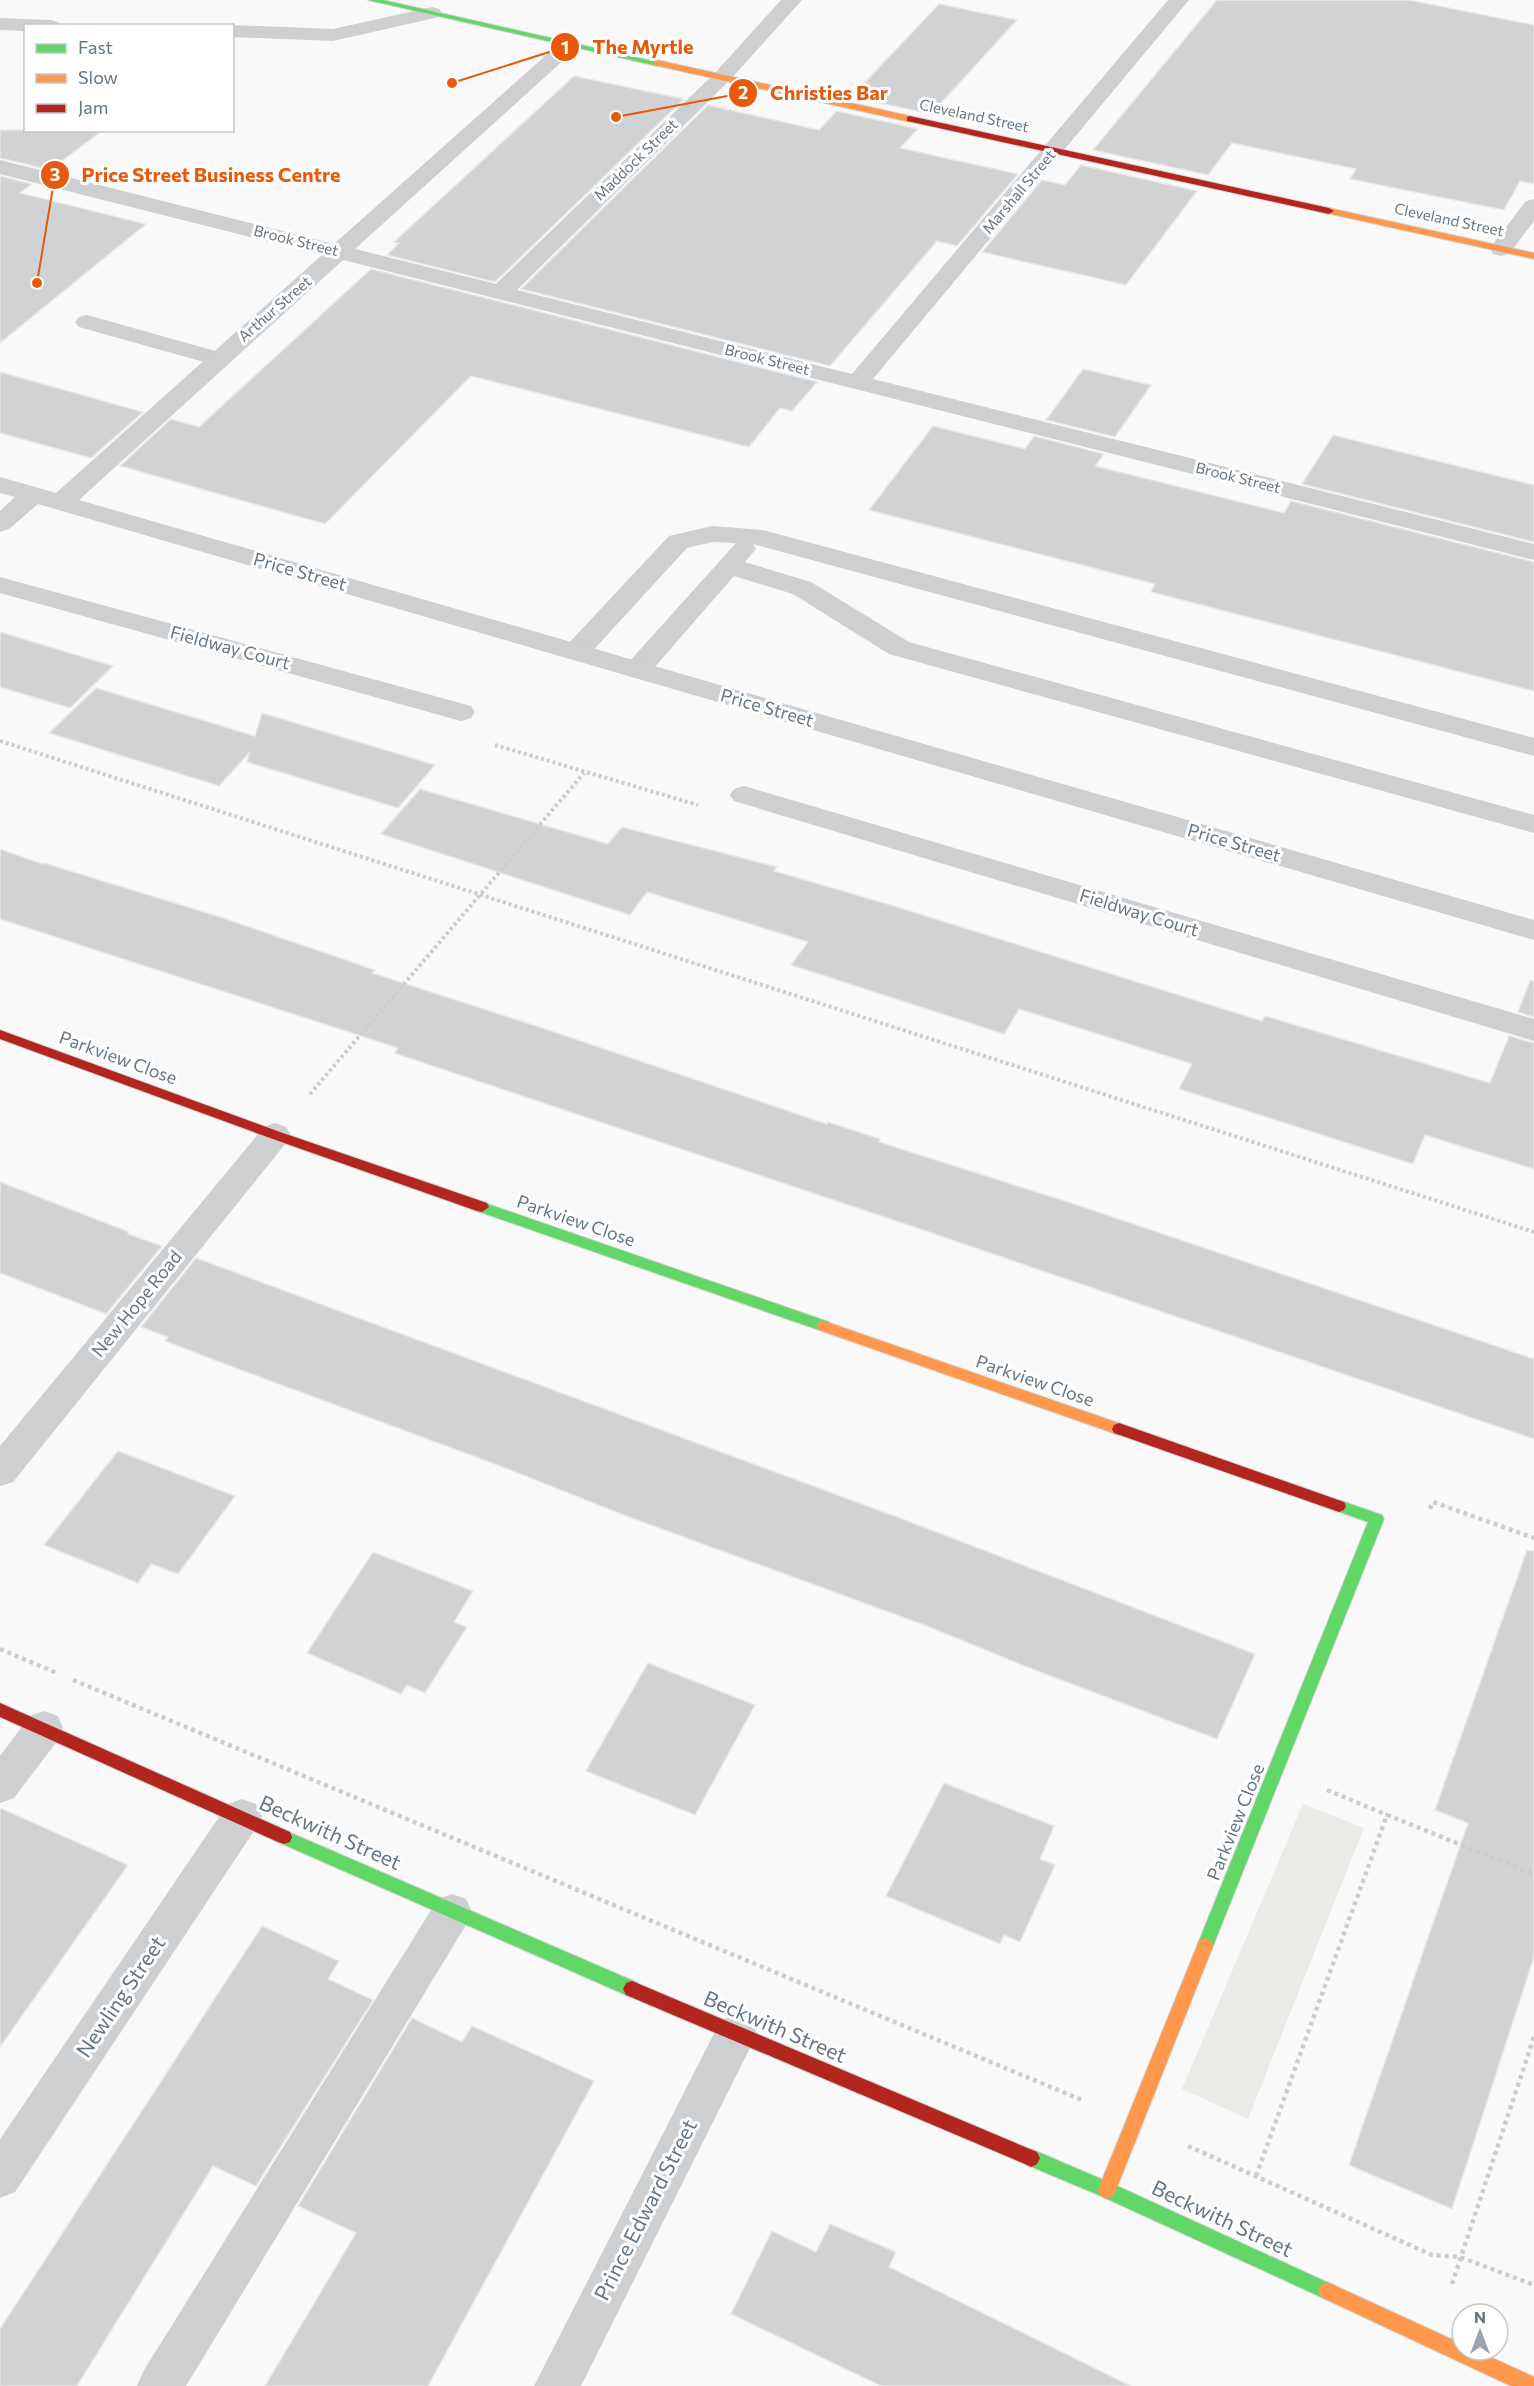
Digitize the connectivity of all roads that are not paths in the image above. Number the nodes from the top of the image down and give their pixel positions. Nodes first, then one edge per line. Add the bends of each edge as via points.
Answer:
1 (372, 0) edge
2 (792, 0) edge
3 (1179, 0) edge
4 (432, 13) junction
5 (0, 24) edge
6 (24, 25) edge
7 (234, 31) edge
8 (570, 44) junction
9 (722, 77) junction
10 (1055, 151) junction
11 (0, 167) edge
12 (1534, 206) edge
13 (1501, 249) junction
14 (340, 252) junction
15 (1534, 256) edge
16 (502, 291) junction
17 (87, 322) dead end
18 (218, 359) junction
19 (857, 383) junction
20 (0, 485) edge
21 (33, 495) junction
22 (61, 502) junction
23 (0, 524) edge
24 (754, 536) junction
25 (1534, 552) edge
26 (730, 566) junction
27 (0, 585) edge
28 (576, 652) junction
29 (638, 670) junction
30 (461, 712) dead end
31 (1534, 747) edge
32 (744, 795) dead end
33 (1534, 824) edge
34 (1534, 930) edge
35 (1534, 1030) edge
36 (0, 1034) edge
37 (274, 1136) junction
38 (0, 1472) edge
39 (0, 1710) edge
40 (44, 1728) junction
41 (0, 1786) edge
42 (242, 1816) junction
43 (452, 1912) junction
44 (736, 2034) junction
45 (0, 2177) edge
46 (1107, 2190) junction
47 (160, 2386) edge
48 (557, 2386) edge
49 (1532, 2386) edge

1 - 4 street, Cleveland Street
2 - 9 street, Maddock Street
3 - 10 street, Marshall Street
4 - 7 street via 333,35
4 - 8 street, Cleveland Street
5 - 6 street
8 - 9 street, Cleveland Street
8 - 14 street, Arthur Street
9 - 10 street, Cleveland Street
9 - 16 street, Maddock Street
10 - 13 street, Cleveland Street
10 - 19 street, Marshall Street
11 - 14 street, Brook Street
12 - 13 street
13 - 15 street, Cleveland Street
14 - 16 street, Brook Street
14 - 18 street, Arthur Street
16 - 19 street, Brook Street
17 - 18 street
18 - 22 street, Arthur Street
19 - 25 street, Brook Street
20 - 21 street, Price Street
21 - 22 street, Price Street
21 - 23 street
22 - 28 street, Price Street
24 - 26 street
24 - 28 street via 712,534 678,542
24 - 31 street
26 - 29 street
26 - 33 street via 802,588 899,648
27 - 30 street, Fieldway Court
28 - 29 street, Price Street
29 - 34 street, Price Street
32 - 35 street, Fieldway Court
36 - 37 street, Parkview Close
37 - 38 street, New Hope Road
37 - 46 street, Parkview Close via 1377,1519
39 - 40 street, Beckwith Street
40 - 41 street
40 - 42 street, Beckwith Street
42 - 43 street, Beckwith Street
42 - 45 street, Newling Street
43 - 44 street, Beckwith Street
43 - 47 street
44 - 46 street, Beckwith Street
44 - 48 street, Prince Edward Street
46 - 49 street, Beckwith Street

